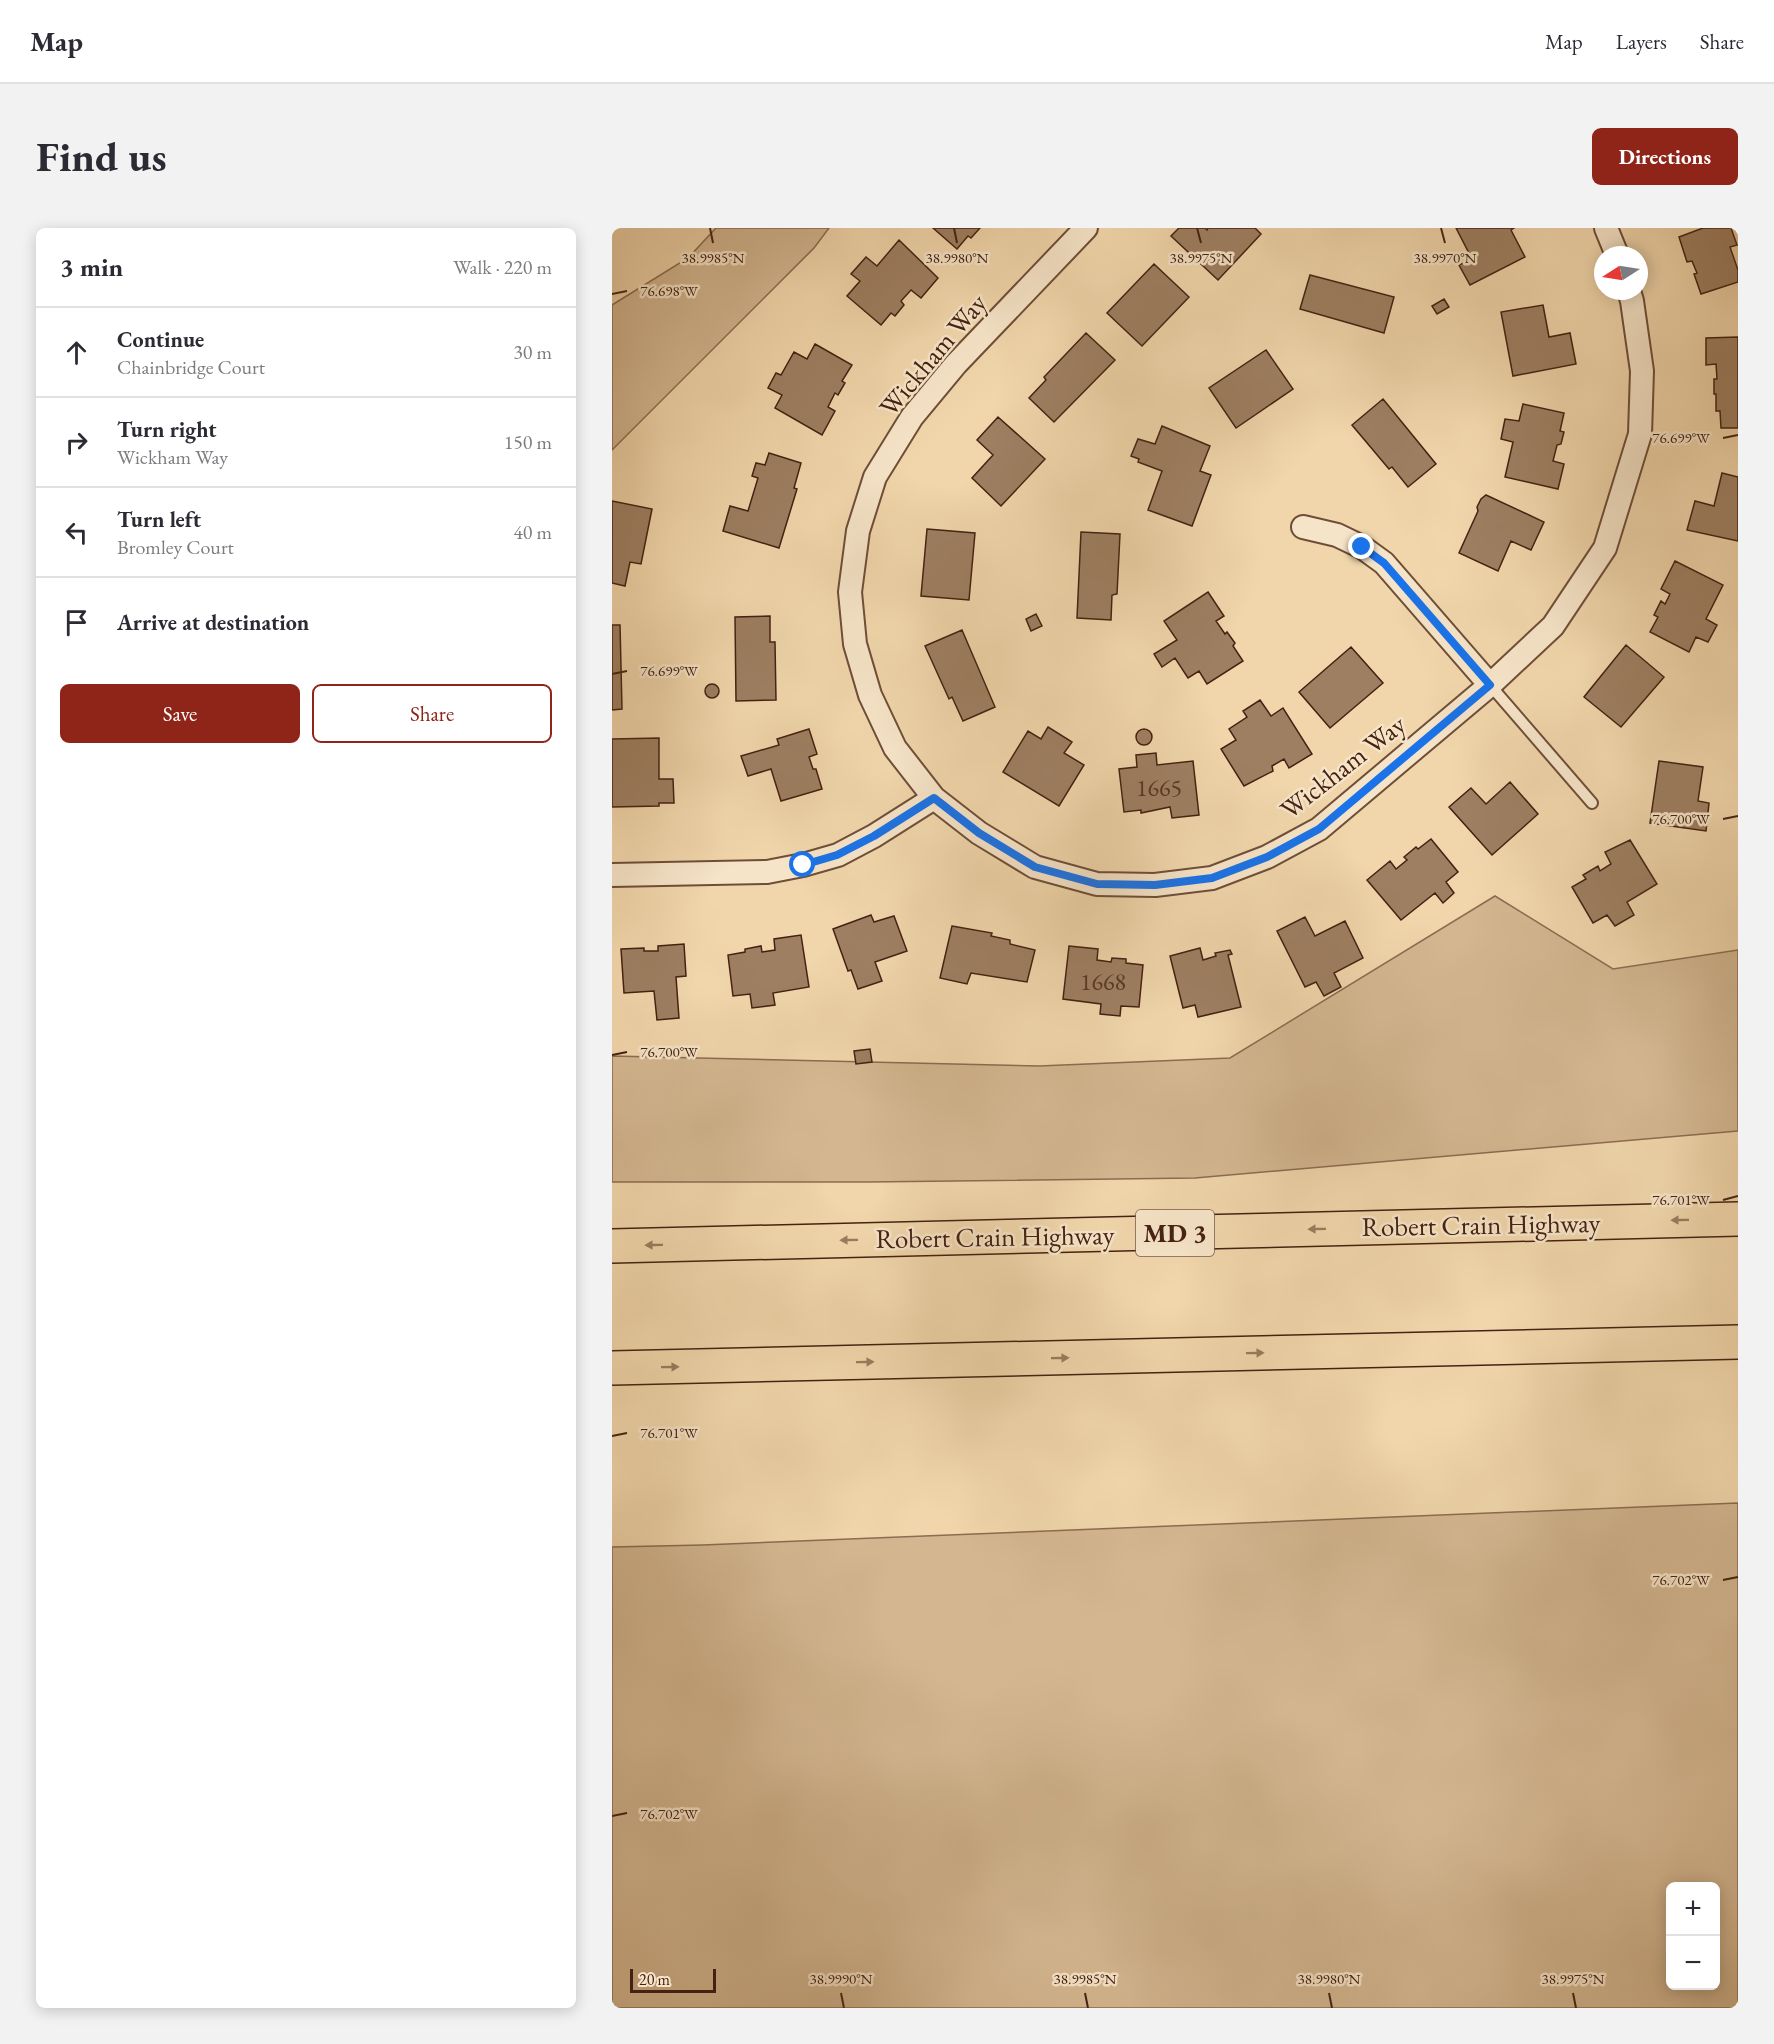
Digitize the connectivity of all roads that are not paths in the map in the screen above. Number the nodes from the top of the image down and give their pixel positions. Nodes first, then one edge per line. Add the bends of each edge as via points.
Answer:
1 (1086, 228) edge
2 (1606, 228) edge
3 (1613, 246) edge
4 (1632, 300) edge
5 (1303, 527) dead end
6 (1490, 685) junction
7 (934, 798) junction
8 (1592, 803) dead end
9 (612, 875) edge
10 (1737, 1218) edge
11 (612, 1246) edge
12 (1738, 1342) edge
13 (612, 1368) edge

1 - 7 street, Wickham Way via 956,364 912,417 875,477 858,531 850,592 855,644 870,695 895,748
2 - 3 street
4 - 6 street, Wickham Way via 1642,370 1640,434 1605,548 1553,626
5 - 6 street via 1354,543 1384,563
6 - 7 street, Wickham Way via 1319,829 1267,857 1212,878 1155,885 1097,884 1035,867 979,833
6 - 8 lane
7 - 9 street via 837,855 803,865 766,872
10 -> 11 highway, Robert Crain Highway / MD 3
13 -> 12 highway

